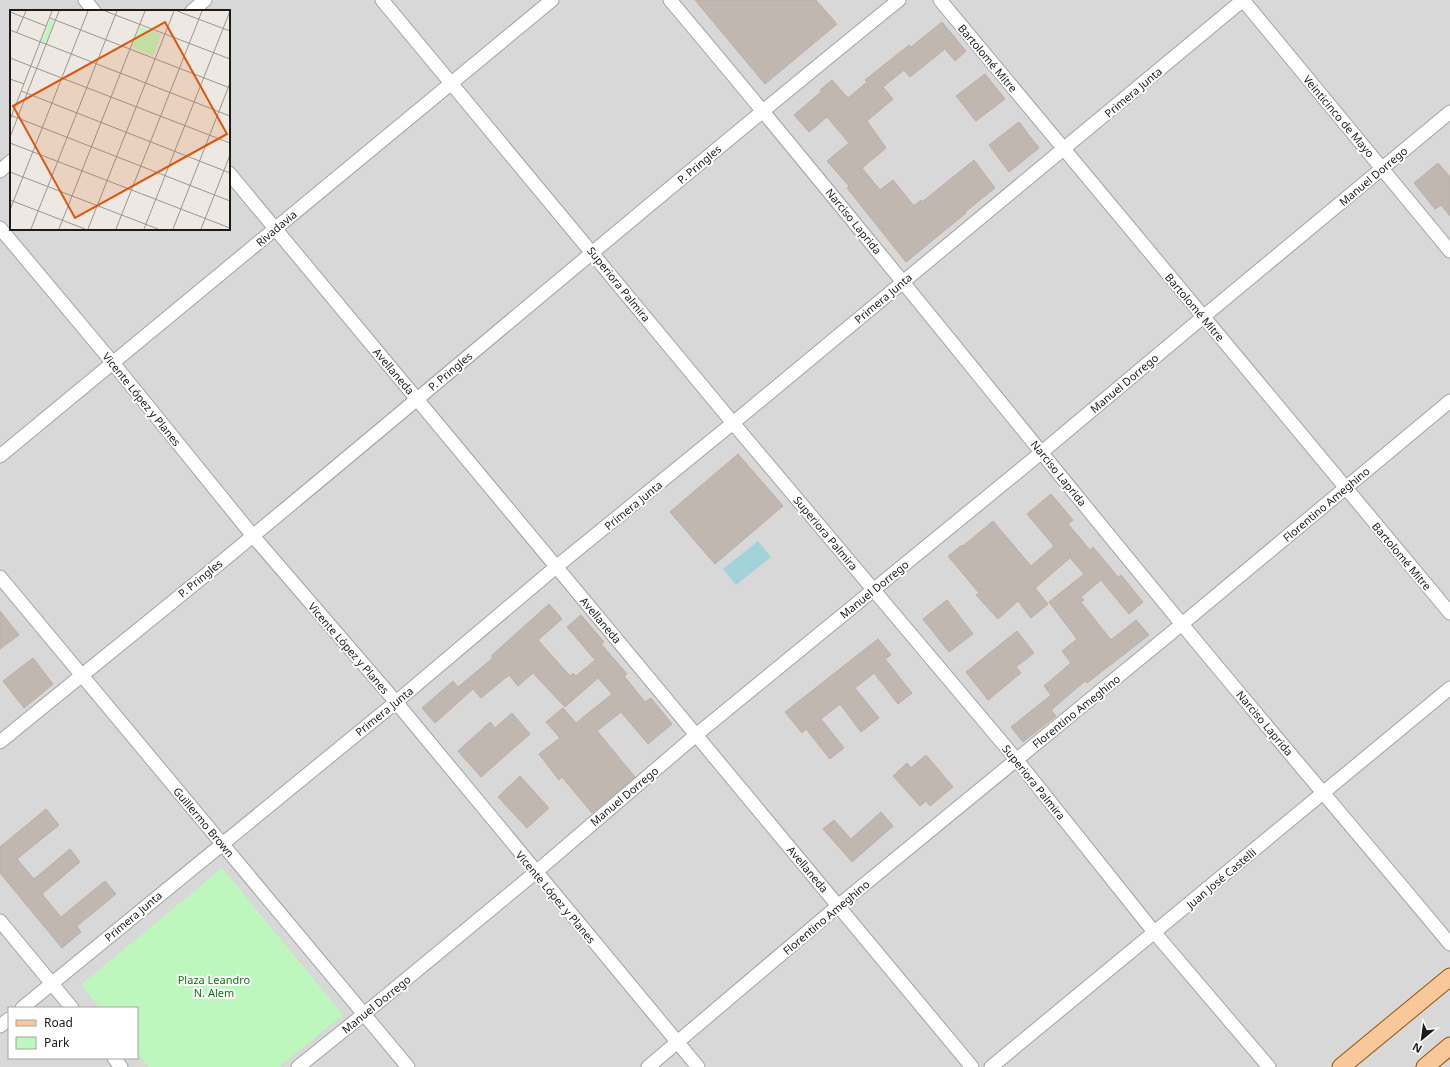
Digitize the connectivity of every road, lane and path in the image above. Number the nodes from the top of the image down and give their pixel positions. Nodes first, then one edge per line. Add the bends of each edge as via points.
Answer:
1 (85, 0) edge
2 (205, 0) edge
3 (382, 0) edge
4 (552, 0) edge
5 (670, 0) edge
6 (899, 0) edge
7 (940, 0) edge
8 (1243, 0) edge
9 (93, 10) edge
10 (193, 10) edge
11 (452, 83) junction
12 (763, 110) junction
13 (1450, 112) edge
14 (1063, 148) junction
15 (10, 162) edge
16 (1382, 168) junction
17 (0, 171) edge
18 (230, 174) edge
19 (0, 228) edge
20 (275, 228) junction
21 (1450, 251) edge
22 (593, 253) junction
23 (903, 281) junction
24 (1203, 316) junction
25 (113, 363) junction
26 (417, 399) junction
27 (1450, 401) edge
28 (734, 423) junction
29 (1042, 452) junction
30 (0, 456) edge
31 (1345, 488) junction
32 (253, 536) junction
33 (556, 567) junction
34 (0, 577) edge
35 (874, 590) junction
36 (1450, 613) edge
37 (1182, 624) junction
38 (82, 675) junction
39 (1450, 688) edge
40 (396, 702) junction
41 (696, 735) junction
42 (0, 742) edge
43 (1016, 760) junction
44 (1324, 792) junction
45 (222, 843) junction
46 (536, 872) junction
47 (838, 906) junction
48 (0, 921) edge
49 (1154, 932) junction
50 (1450, 944) edge
51 (1450, 976) edge
52 (52, 984) junction
53 (23, 1007) edge
54 (71, 1007) edge
55 (364, 1014) junction
56 (8, 1020) edge
57 (0, 1026) edge
58 (678, 1042) junction
59 (1450, 1046) edge
60 (115, 1059) edge
61 (121, 1067) edge
62 (298, 1067) edge
63 (408, 1067) edge
64 (648, 1067) edge
65 (698, 1067) edge
66 (972, 1067) edge
67 (991, 1067) edge
68 (1269, 1067) edge
69 (1341, 1067) edge
70 (1425, 1067) edge

1 - 9 street
2 - 10 street
3 - 11 street, Superiora Palmira
4 - 11 street, Rivadavia
5 - 12 street, Narciso Laprida
6 - 12 street, P. Pringles
7 - 14 street, Bartolomé Mitre
8 - 14 street, Primera Junta
8 - 16 street, Veinticinco de Mayo
11 - 20 street, Rivadavia
11 - 22 street, Superiora Palmira
12 - 22 street, P. Pringles
12 - 23 street, Narciso Laprida
13 - 16 street, Manuel Dorrego
14 - 23 street, Primera Junta
14 - 24 street, Bartolomé Mitre
15 - 17 street
16 - 21 street, Veinticinco de Mayo
16 - 24 street, Manuel Dorrego
18 - 20 street, Avellaneda
19 - 25 street, Vicente López y Planes
20 - 25 street, Rivadavia
20 - 26 street, Avellaneda
22 - 26 street, P. Pringles
22 - 28 street, Superiora Palmira
23 - 28 street, Primera Junta
23 - 29 street, Narciso Laprida
24 - 29 street, Manuel Dorrego
24 - 31 street, Bartolomé Mitre
25 - 30 street, Rivadavia
25 - 32 street, Vicente López y Planes
26 - 32 street, P. Pringles
26 - 33 street, Avellaneda
27 - 31 street, Florentino Ameghino
28 - 33 street, Primera Junta
28 - 35 street, Superiora Palmira
29 - 35 street, Manuel Dorrego
29 - 37 street, Narciso Laprida
31 - 36 street, Bartolomé Mitre
31 - 37 street, Florentino Ameghino
32 - 38 street, P. Pringles
32 - 40 street, Vicente López y Planes
33 - 40 street, Primera Junta
33 - 41 street, Avellaneda
34 - 38 street, Guillermo Brown
35 - 41 street, Manuel Dorrego
35 - 43 street, Superiora Palmira
37 - 43 street, Florentino Ameghino
37 - 44 street, Narciso Laprida
38 - 42 street, P. Pringles
38 - 45 street, Guillermo Brown
39 - 44 street, Juan José Castelli
40 - 45 street, Primera Junta
40 - 46 street, Vicente López y Planes
41 - 46 street, Manuel Dorrego
41 - 47 street, Avellaneda
43 - 47 street, Florentino Ameghino
43 - 49 street, Superiora Palmira
44 - 49 street, Juan José Castelli
44 - 50 street, Narciso Laprida
45 - 52 street, Primera Junta
45 - 55 street, Guillermo Brown
46 - 55 street, Manuel Dorrego
46 - 58 street, Vicente López y Planes
47 - 58 street, Florentino Ameghino
47 - 66 street, Avellaneda
48 - 52 street
49 - 67 street, Juan José Castelli
49 - 68 street, Superiora Palmira
51 - 69 main road
52 - 53 street, Primera Junta
52 - 54 street
55 - 62 street, Manuel Dorrego
55 - 63 street, Guillermo Brown
56 - 57 street
58 - 64 street, Florentino Ameghino
58 - 65 street, Vicente López y Planes
59 - 70 main road
60 - 61 street

